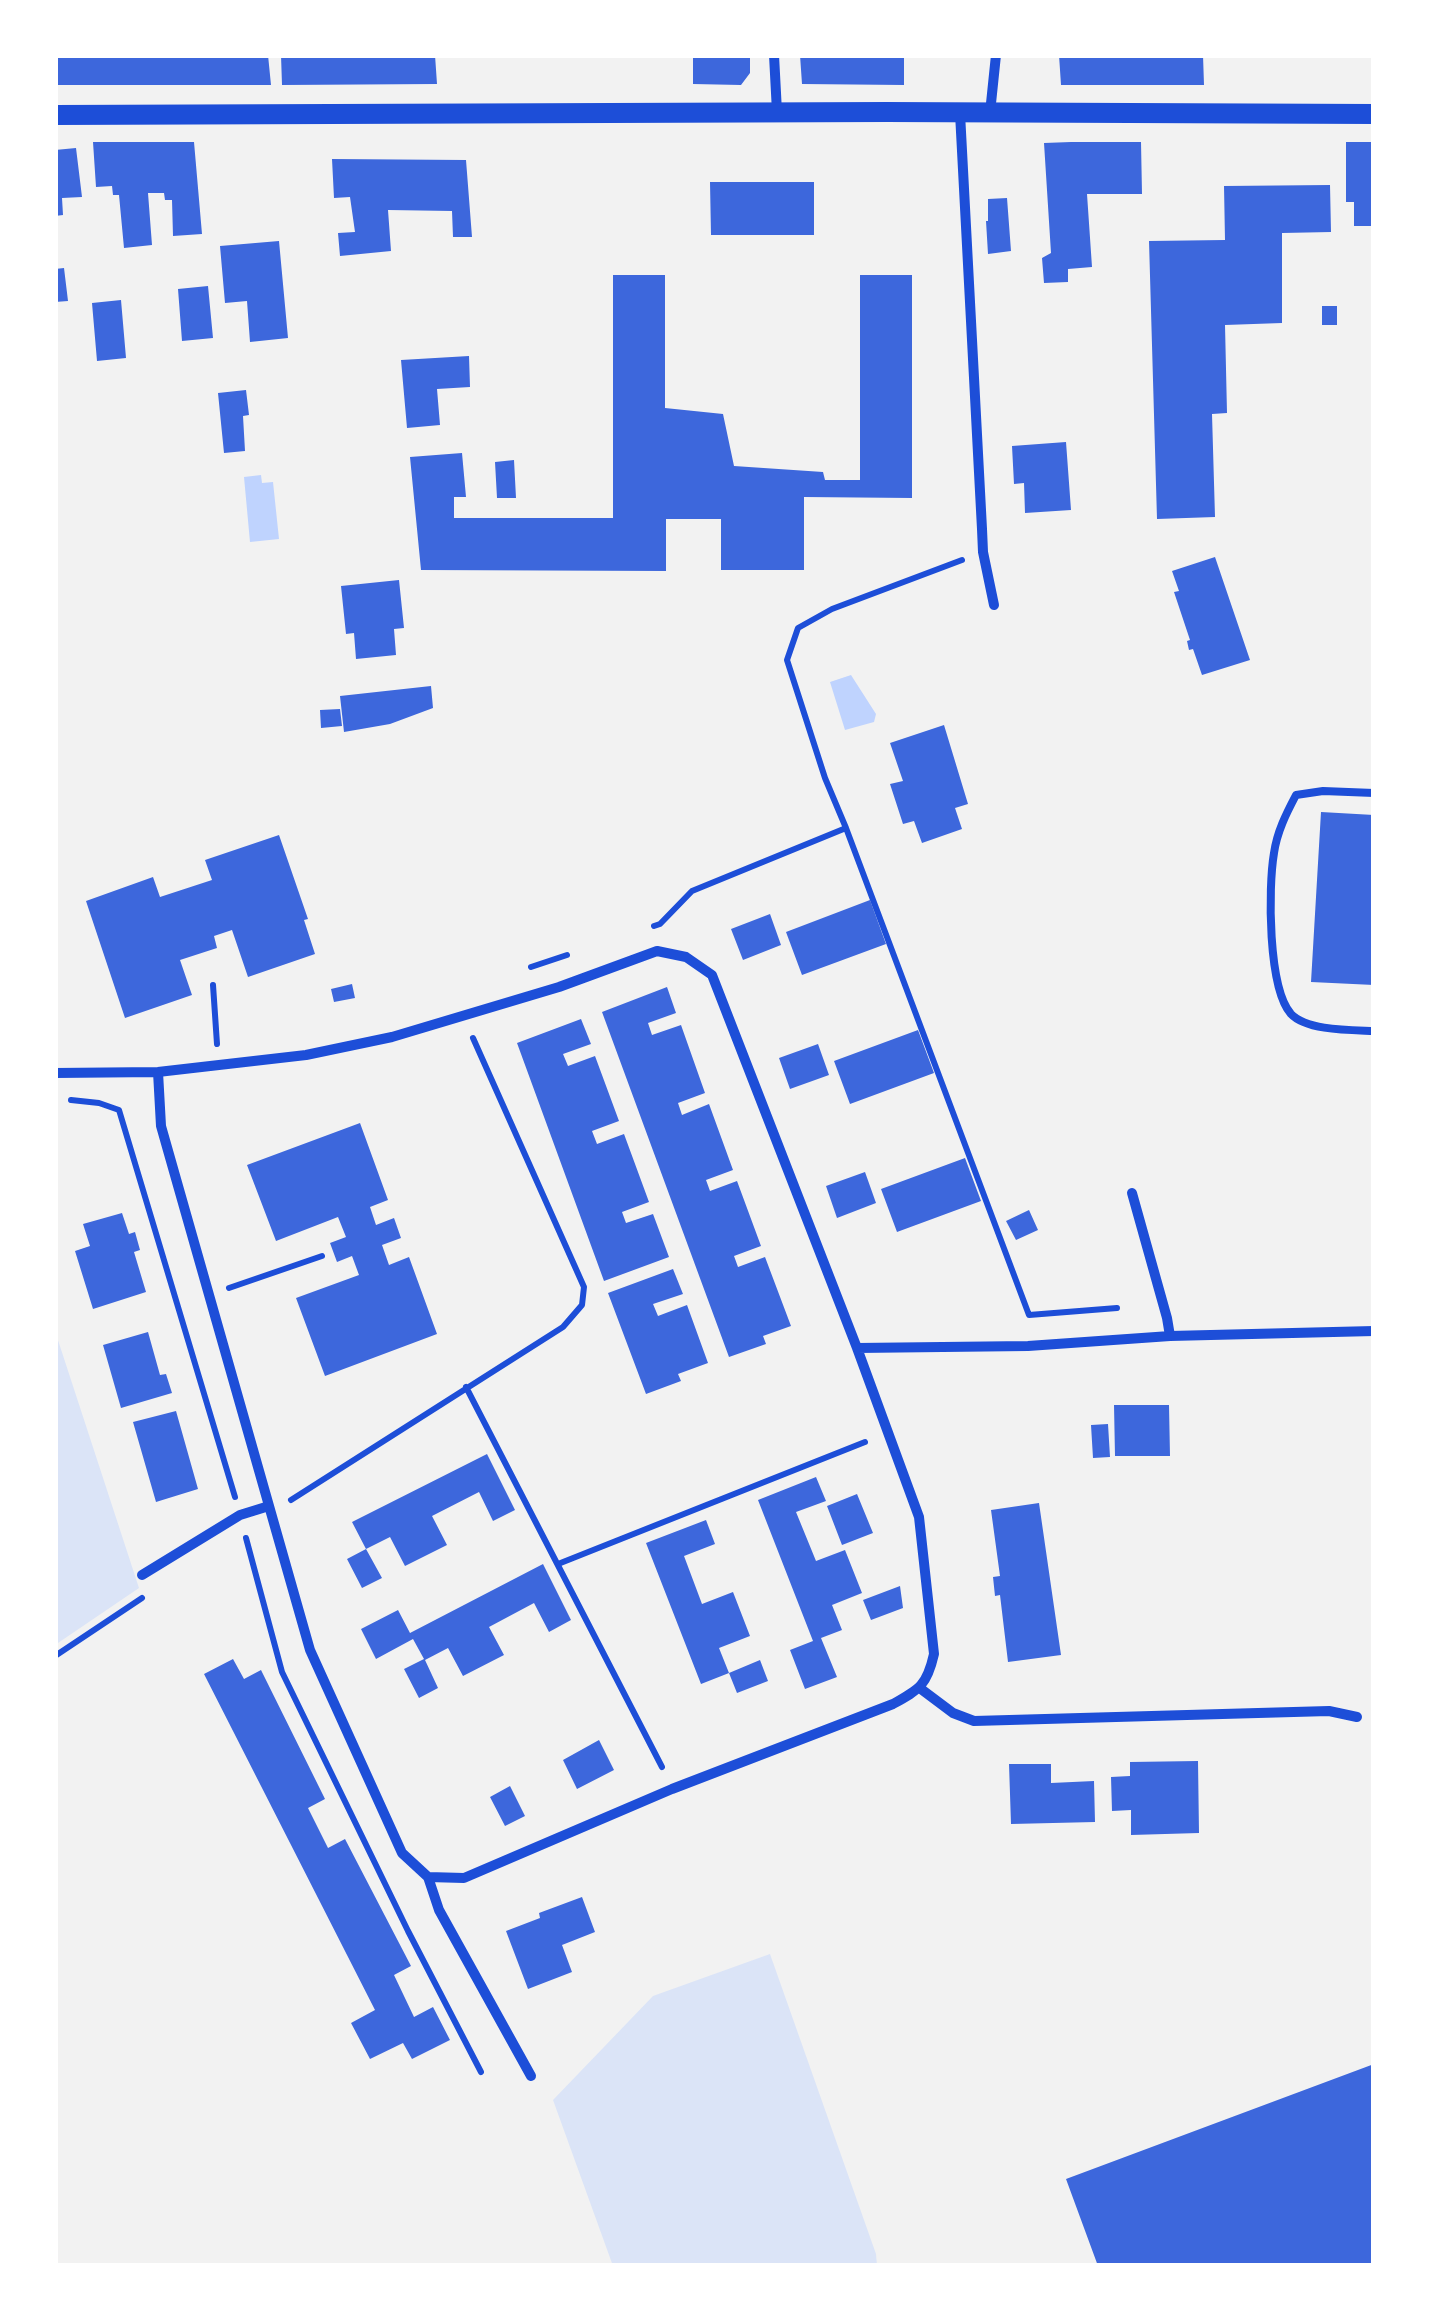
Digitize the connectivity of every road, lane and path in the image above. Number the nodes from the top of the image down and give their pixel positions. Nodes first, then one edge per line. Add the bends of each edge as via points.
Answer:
1 (774, 55) edge
2 (996, 55) edge
3 (778, 112) junction
4 (960, 113) junction
5 (990, 113) junction
6 (1374, 114) edge
7 (55, 115) edge
8 (984, 552) junction
9 (994, 606) dead end
10 (1374, 793) edge
11 (846, 828) junction
12 (641, 930) dead end
13 (567, 955) dead end
14 (530, 967) dead end
15 (213, 985) dead end
16 (463, 1015) junction
17 (1374, 1031) edge
18 (218, 1066) junction
19 (158, 1072) junction
20 (55, 1073) edge
21 (55, 1098) edge
22 (1132, 1193) dead end
23 (322, 1256) dead end
24 (208, 1294) junction
25 (1117, 1308) dead end
26 (1374, 1332) edge
27 (1170, 1336) junction
28 (857, 1348) junction
29 (466, 1387) junction
30 (865, 1442) dead end
31 (268, 1506) junction
32 (240, 1516) junction
33 (244, 1532) dead end
34 (280, 1547) junction
35 (558, 1564) junction
36 (142, 1575) dead end
37 (920, 1689) junction
38 (1357, 1717) dead end
39 (672, 1789) junction
40 (428, 1877) junction
41 (531, 2076) dead end

1 - 3 street
2 - 5 street
3 - 4 main road
3 - 7 main road
4 - 5 main road
4 - 8 street
5 - 6 main road
8 - 9 street
8 - 11 path via 798,628 786,660
10 - 17 lane via 1296,796 1274,853 1270,918 1289,1012 1303,1023
11 - 12 path via 692,891 660,924
11 - 25 path via 1029,1316
13 - 14 path
15 - 18 path
16 - 18 street via 306,1055
16 - 28 street via 657,951 686,957 712,975
16 - 29 path via 584,1287 582,1305 563,1327
18 - 19 street
19 - 20 street
19 - 24 street via 161,1126
21 - 32 path via 119,1110
22 - 27 street
23 - 24 path
24 - 31 street
26 - 27 street
27 - 28 street
28 - 37 street via 919,1517 934,1654
29 - 34 path via 291,1500 298,1540
29 - 35 path
30 - 35 path
31 - 32 street
31 - 34 street
32 - 36 street
33 - 34 path via 250,1556
34 - 40 street via 310,1650 402,1853
35 - 39 path
37 - 38 street via 974,1721 1330,1711
37 - 39 street
39 - 40 street via 464,1878
40 - 41 street via 439,1910

